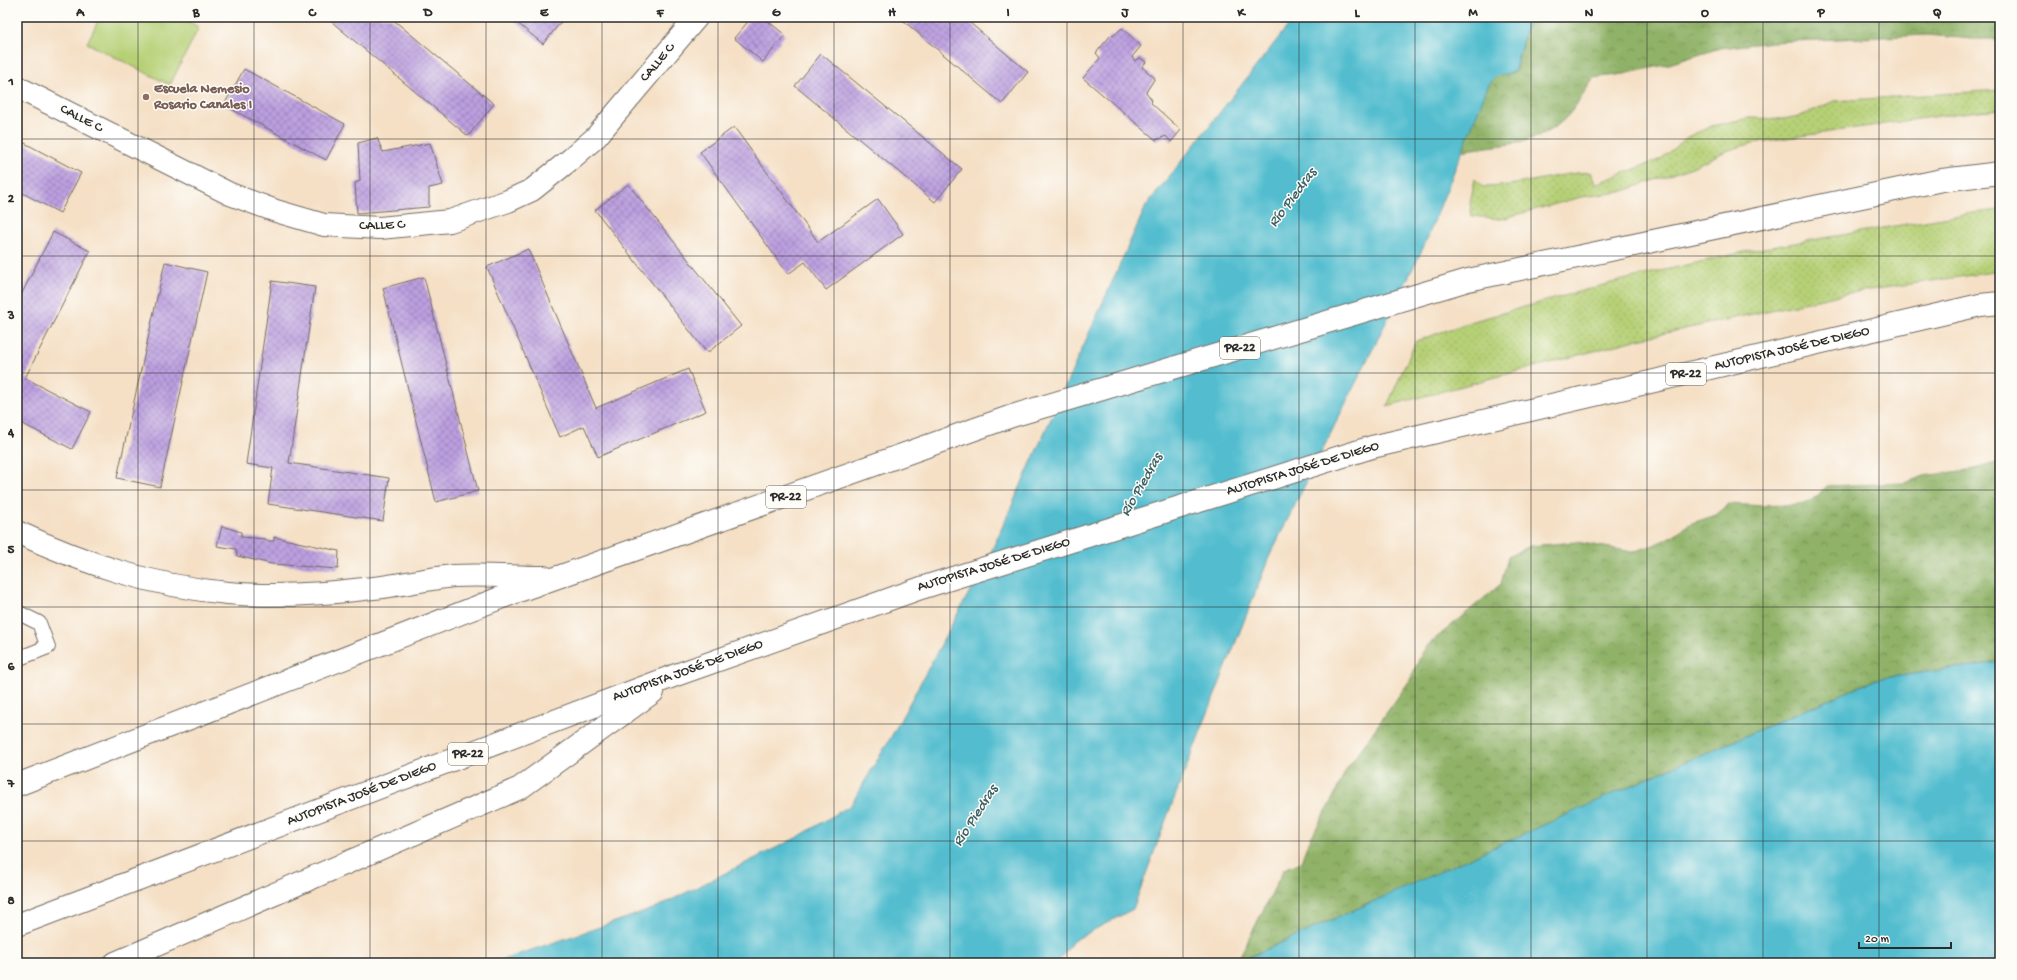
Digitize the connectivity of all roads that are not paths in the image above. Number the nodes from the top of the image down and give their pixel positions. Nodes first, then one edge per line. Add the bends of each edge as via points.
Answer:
1 (697, 17) edge
2 (17, 87) edge
3 (2000, 173) edge
4 (2000, 303) edge
5 (17, 532) edge
6 (559, 577) junction
7 (17, 612) edge
8 (17, 658) edge
9 (676, 675) junction
10 (17, 785) edge
11 (17, 925) edge
12 (115, 963) edge

1 - 2 main road, CALLE C via 596,137 571,159 532,190 508,202 450,221 380,228 324,225 276,212 230,194
3 - 6 main road, PR-22 via 1942,180 1468,280 1012,416
4 - 9 main road, AUTOPISTA JOSÉ DE DIEGO / PR-22 via 1980,305 1372,447 921,588
5 - 6 main road via 64,554 117,573 172,586 229,594 364,590 454,576
6 - 10 main road, PR-22
7 - 8 lane via 39,623 48,647
9 - 11 main road, AUTOPISTA JOSÉ DE DIEGO / PR-22
9 - 12 main road via 520,788

